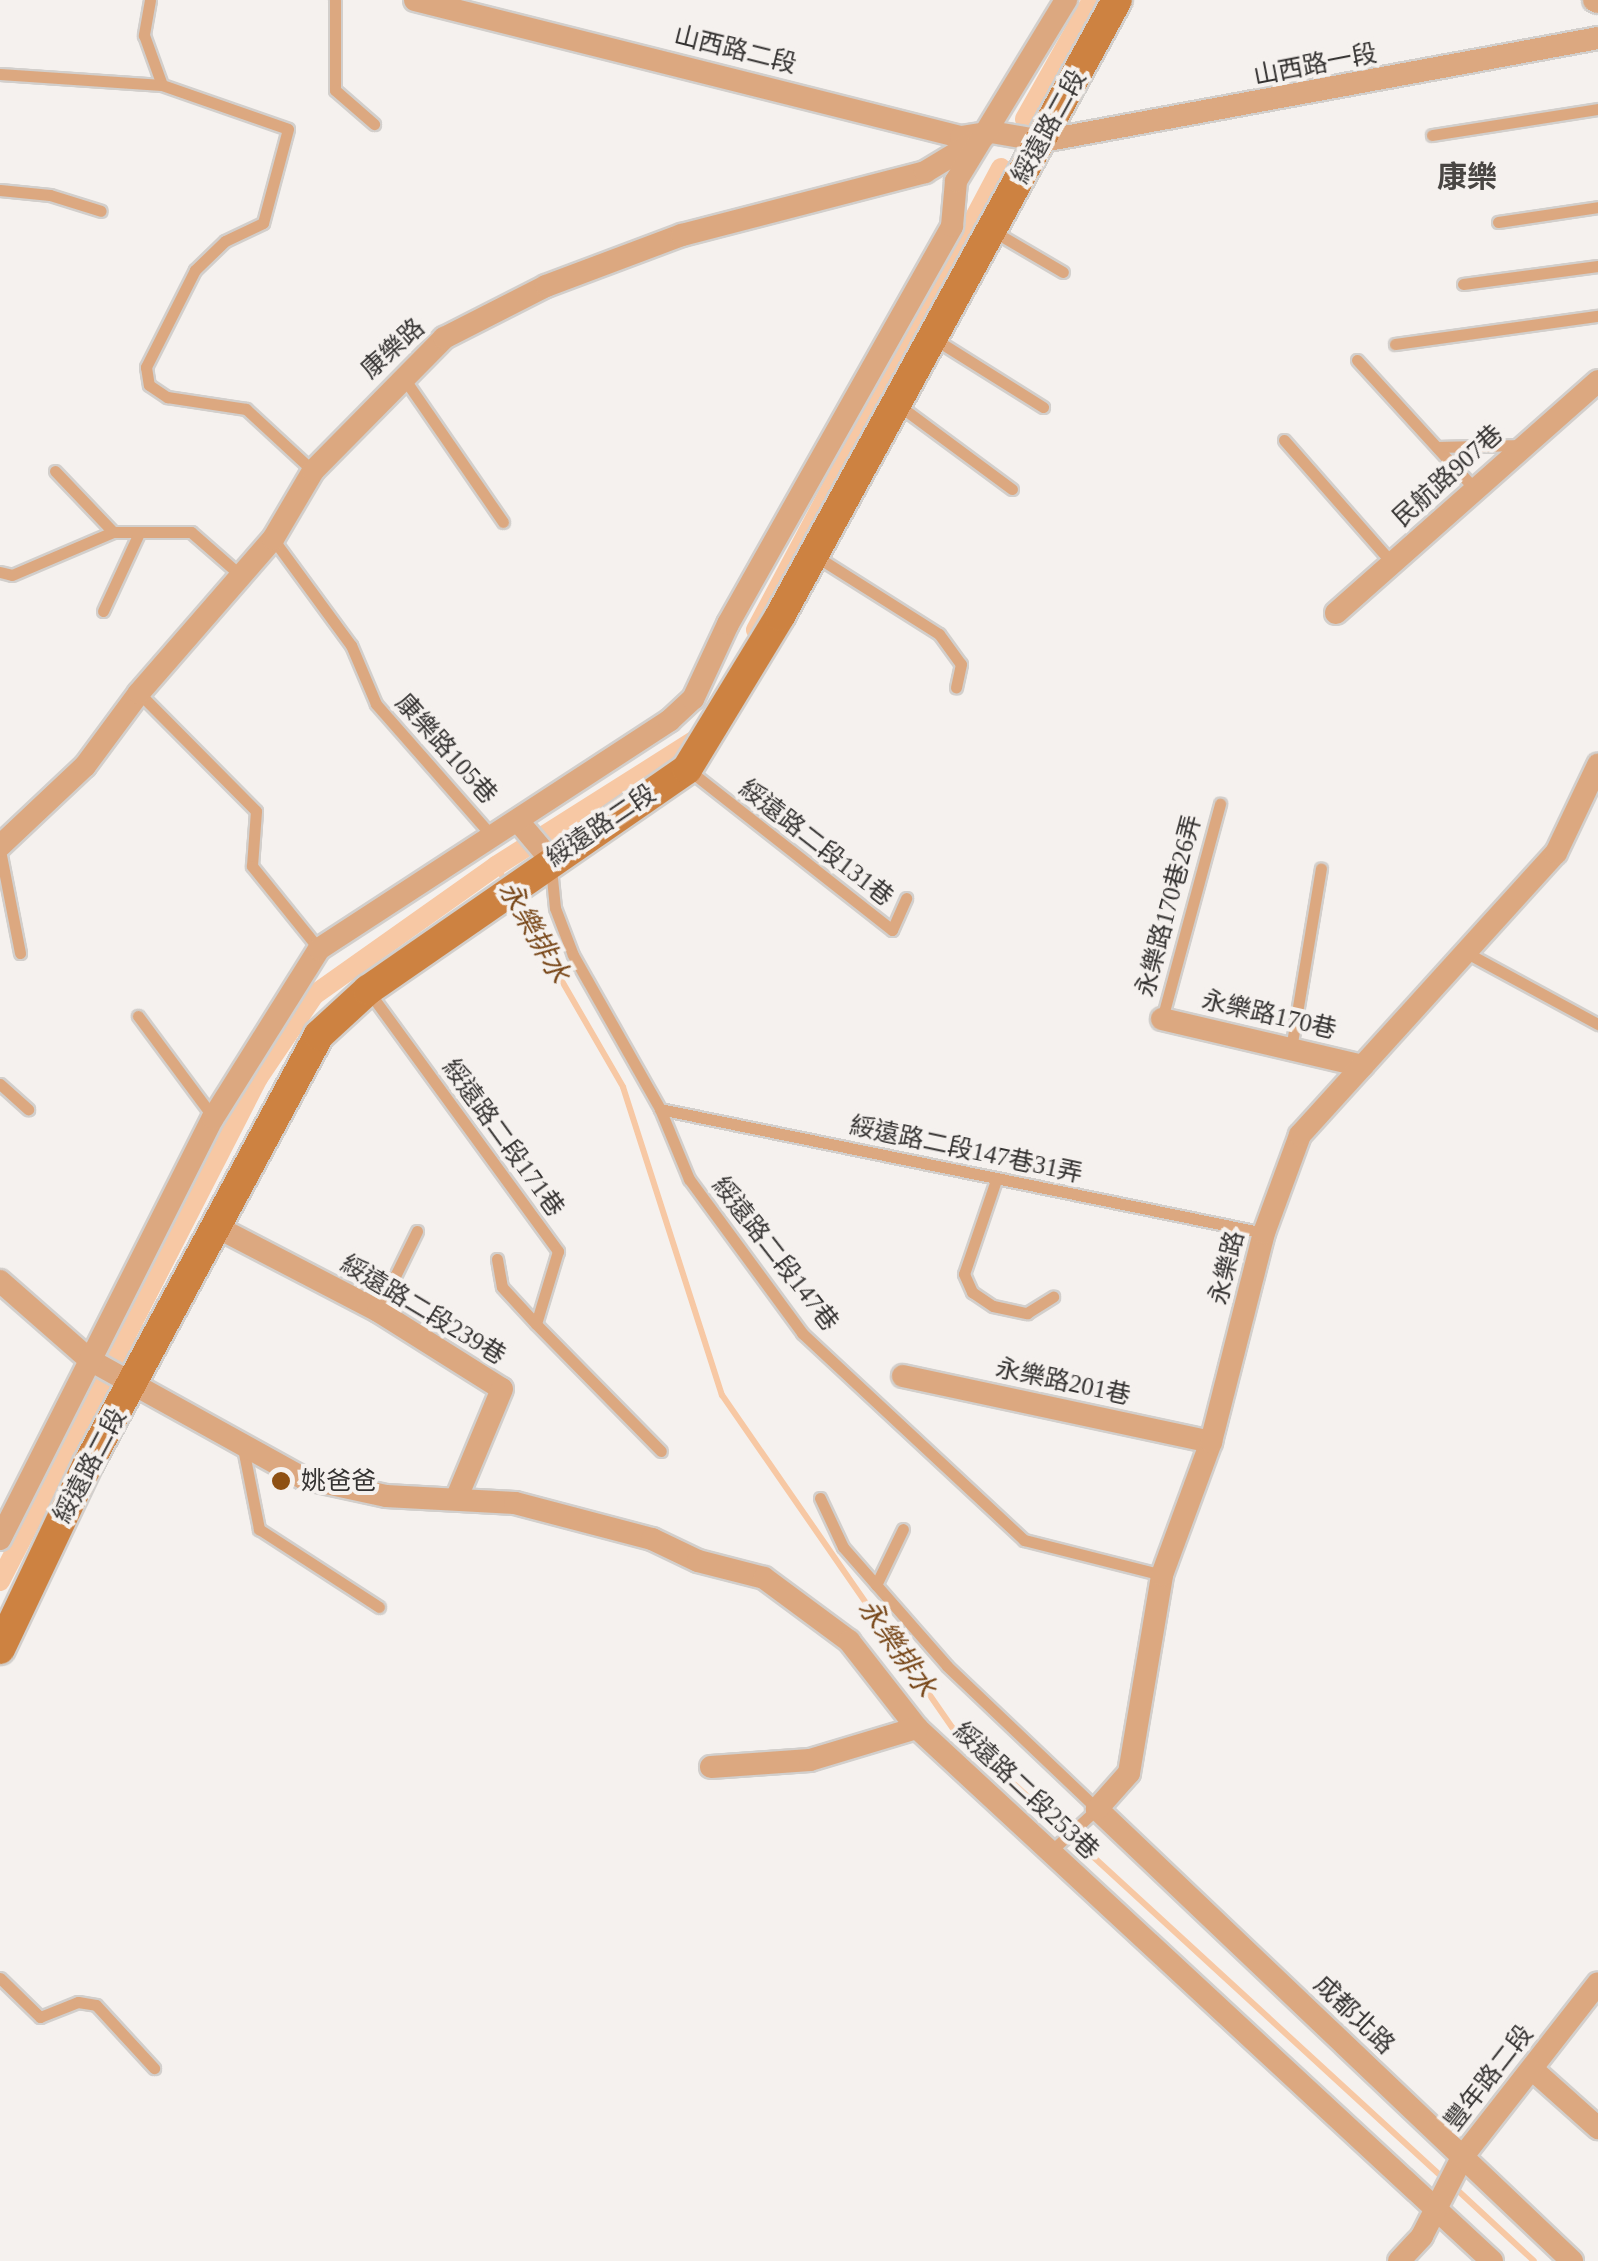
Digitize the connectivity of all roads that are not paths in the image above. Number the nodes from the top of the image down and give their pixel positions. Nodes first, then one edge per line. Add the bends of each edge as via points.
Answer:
1 (150, 0) edge
2 (335, 0) edge
3 (415, 0) edge
4 (488, 0) edge
5 (1066, 0) edge
6 (1117, 0) edge
7 (518, 28) junction
8 (1598, 38) edge
9 (0, 74) edge
10 (162, 85) junction
11 (1598, 109) edge
12 (374, 124) dead end
13 (991, 132) junction
14 (1432, 135) dead end
15 (1042, 141) junction
16 (1, 193) edge
17 (1598, 208) edge
18 (101, 210) dead end
19 (1498, 222) dead end
20 (991, 230) junction
21 (1598, 266) edge
22 (1062, 272) dead end
23 (1462, 284) dead end
24 (1598, 316) edge
25 (933, 338) junction
26 (1396, 344) dead end
27 (1357, 360) dead end
28 (402, 375) junction
29 (1598, 381) edge
30 (898, 404) junction
31 (1042, 407) dead end
32 (1284, 440) dead end
33 (1524, 444) junction
34 (1436, 447) junction
35 (55, 470) dead end
36 (312, 470) junction
37 (1474, 488) junction
38 (1012, 489) dead end
39 (503, 522) dead end
40 (113, 532) junction
41 (139, 534) junction
42 (273, 539) junction
43 (814, 555) junction
44 (1392, 563) junction
45 (0, 572) edge
46 (238, 574) junction
47 (103, 611) dead end
48 (1336, 613) dead end
49 (956, 687) dead end
50 (139, 693) junction
51 (1598, 765) edge
52 (686, 769) junction
53 (1220, 804) dead end
54 (518, 821) junction
55 (492, 836) junction
56 (0, 848) edge
57 (543, 864) junction
58 (1321, 868) dead end
59 (906, 898) dead end
60 (319, 949) junction
61 (1467, 953) junction
62 (20, 954) dead end
63 (368, 990) junction
64 (138, 1016) dead end
65 (1162, 1018) joint
66 (1598, 1024) edge
67 (1291, 1049) junction
68 (1363, 1066) junction
69 (0, 1084) edge
70 (28, 1109) dead end
71 (660, 1110) junction
72 (213, 1118) junction
73 (996, 1180) junction
74 (213, 1225) junction
75 (417, 1231) dead end
76 (1264, 1233) junction
77 (496, 1259) dead end
78 (0, 1281) edge
79 (1052, 1297) dead end
80 (378, 1311) junction
81 (536, 1324) junction
82 (95, 1362) junction
83 (903, 1376) dead end
84 (135, 1383) junction
85 (1211, 1442) junction
86 (243, 1448) junction
87 (661, 1451) dead end
88 (456, 1497) junction
89 (820, 1498) dead end
90 (903, 1529) dead end
91 (0, 1538) edge
92 (1162, 1575) junction
93 (876, 1585) junction
94 (379, 1607) dead end
95 (0, 1649) edge
96 (917, 1728) junction
97 (711, 1767) dead end
98 (1089, 1816) junction
99 (1058, 1845) junction
100 (0, 1978) edge
101 (1598, 1983) edge
102 (154, 2068) dead end
103 (1532, 2069) junction
104 (1598, 2128) edge
105 (1460, 2163) junction
106 (1441, 2204) junction
107 (1399, 2261) edge
108 (1492, 2261) edge
109 (1572, 2261) edge

1 - 10 lane via 144,35
2 - 12 lane via 334,90
3 - 7 street, 山西路二段
4 - 7 street
5 - 13 street, 綏遠路二段
6 - 15 street, 綏遠路二段
7 - 13 street, 山西路二段 via 961,136
8 - 15 street, 山西路一段
9 - 10 lane
10 - 36 lane via 288,128 263,223 225,241 195,270 152,348 149,386 184,402 246,409
11 - 14 lane
13 - 15 street, 山西路二段
13 - 28 street, 康樂路 via 925,172 746,214 546,286 444,338
13 - 54 street, 綏遠路二段 via 956,181 952,226 728,624 693,699
15 - 20 street, 綏遠路二段
16 - 18 lane via 50,195
17 - 19 lane
20 - 22 lane
20 - 25 street, 綏遠路二段
21 - 23 lane
24 - 26 lane
25 - 30 street, 綏遠路二段
25 - 31 lane
27 - 34 lane
28 - 36 street, 康樂路
28 - 39 lane
29 - 33 street, 民航路907巷
30 - 38 lane
30 - 43 street, 綏遠路二段
32 - 44 lane
33 - 34 lane
33 - 37 street, 民航路907巷
34 - 37 lane
35 - 40 lane
36 - 42 street, 康樂路
37 - 44 street, 民航路907巷
40 - 41 lane
40 - 45 lane via 12,575
41 - 46 lane via 192,532
41 - 47 lane
42 - 46 street, 康樂路
42 - 55 lane, 康樂路105巷 via 351,645 376,704
43 - 49 lane via 938,634 961,664
43 - 52 street, 綏遠路二段
44 - 48 street, 民航路907巷
46 - 50 street, 康樂路
50 - 56 street, 康樂路 via 85,766
50 - 60 lane via 256,811 252,866
51 - 61 street, 永樂路 via 1556,854
52 - 57 street, 綏遠路二段
52 - 59 lane, 綏遠路二段131巷 via 892,930
53 - 65 lane, 永樂路170巷26弄
54 - 55 street, 綏遠路二段
54 - 57 street
55 - 60 street, 綏遠路二段
56 - 62 lane
57 - 63 street, 綏遠路二段
57 - 71 lane, 綏遠路二段147巷 via 573,955
58 - 67 lane
60 - 72 street, 綏遠路二段
61 - 66 lane
61 - 68 street, 永樂路
63 - 74 street, 綏遠路二段 via 319,1035
63 - 81 lane, 綏遠路二段171巷 via 558,1251
64 - 72 lane
65 - 67 street, 永樂路170巷
67 - 68 street, 永樂路170巷
68 - 76 street, 永樂路 via 1300,1135
69 - 70 lane
71 - 73 lane, 綏遠路二段147巷31弄
71 - 92 lane, 綏遠路二段147巷 via 689,1179 802,1332 1024,1540
72 - 82 street, 綏遠路二段
73 - 76 lane, 綏遠路二段147巷31弄
73 - 79 lane via 964,1274 972,1292 992,1306 1027,1313
74 - 80 street, 綏遠路二段239巷
74 - 84 street, 綏遠路二段
75 - 80 lane
76 - 85 street, 永樂路
77 - 81 lane via 502,1287
78 - 82 street, 綏遠路二段253巷
80 - 88 street, 綏遠路二段239巷 via 502,1390
81 - 87 lane
82 - 84 street, 綏遠路二段253巷
82 - 91 street, 綏遠路二段
83 - 85 street, 永樂路201巷
84 - 86 street, 綏遠路二段253巷
84 - 95 street, 綏遠路二段 via 88,1464
85 - 92 street, 永樂路
86 - 88 street, 綏遠路二段253巷 via 304,1478 370,1493
86 - 94 lane via 259,1530
88 - 96 street, 綏遠路二段253巷 via 588,1522 764,1578 849,1641
89 - 93 lane via 843,1547
90 - 93 lane
92 - 98 street, 永樂路 via 1128,1773
93 - 98 lane
96 - 97 street via 810,1760
96 - 99 street, 綏遠路二段253巷
98 - 99 lane, 永樂路
98 - 105 street, 成都北路
99 - 106 street, 綏遠路二段253巷
100 - 102 lane via 40,2016 78,2002 96,2006
101 - 103 street, 豐年路二段
103 - 104 street
103 - 105 street, 豐年路二段
105 - 106 street, 豐年路二段
105 - 109 street, 成都北路
106 - 107 street, 豐年路二段
106 - 108 street

